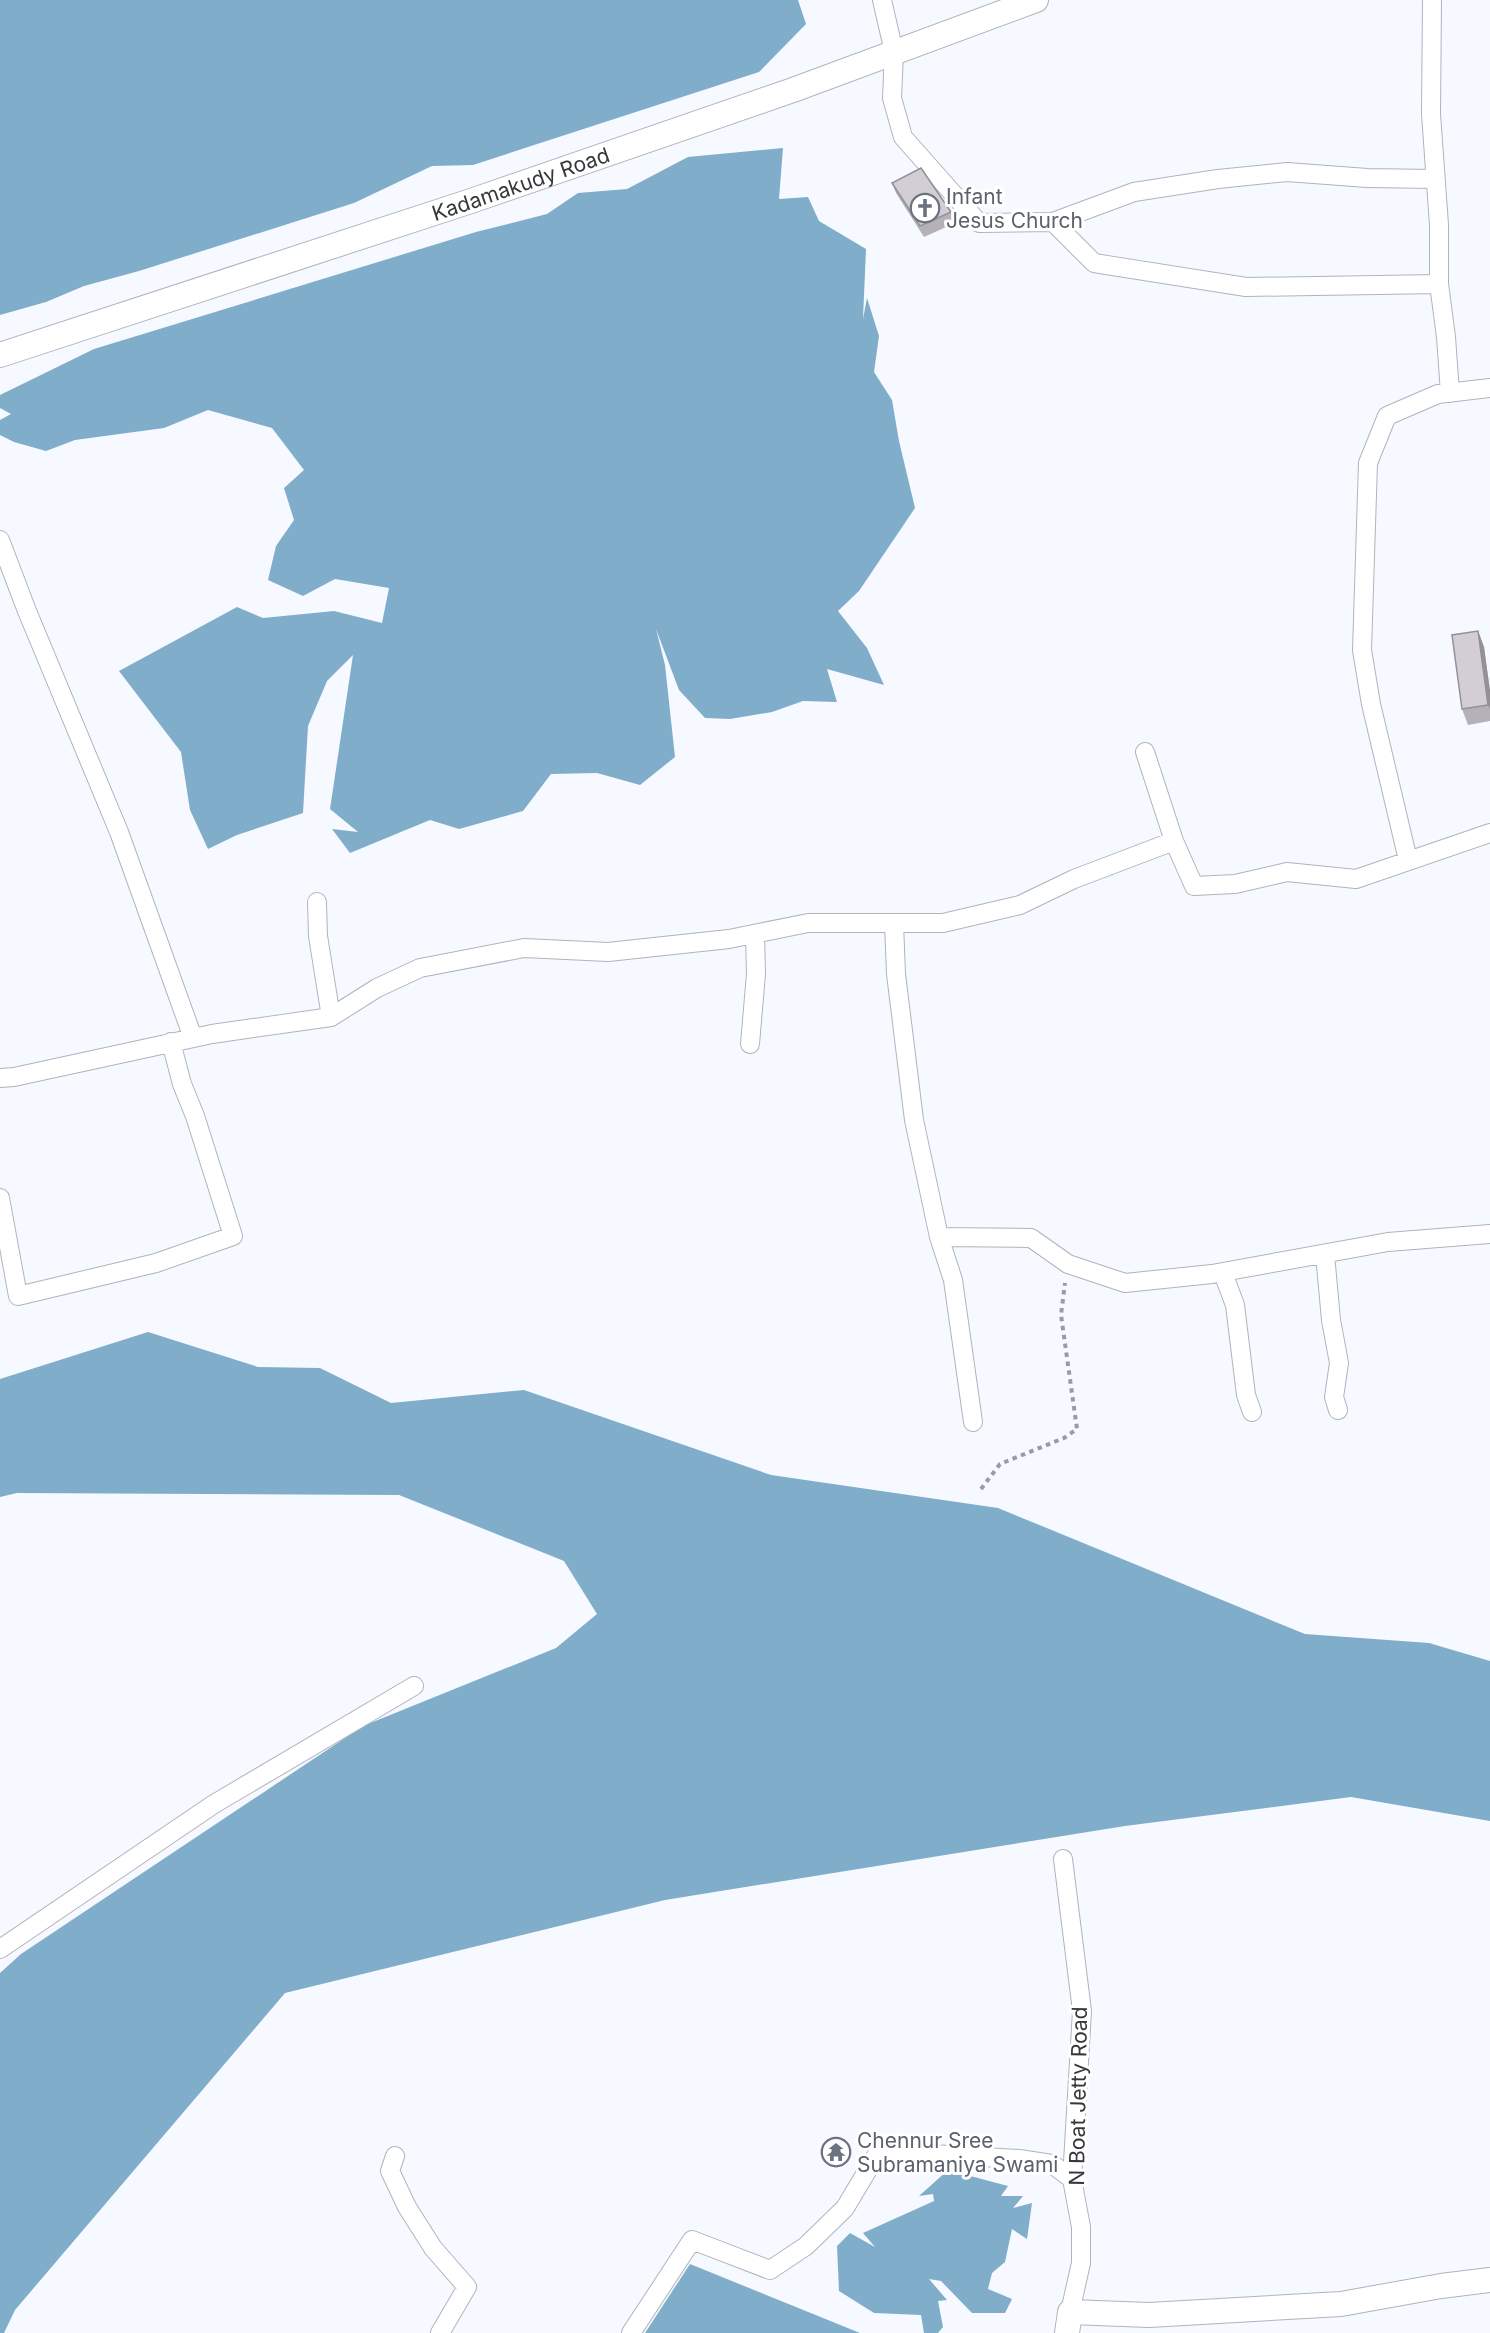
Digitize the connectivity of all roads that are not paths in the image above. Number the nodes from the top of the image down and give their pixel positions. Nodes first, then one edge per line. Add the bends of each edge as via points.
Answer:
1 (882, 0) edge
2 (1036, 0) edge
3 (1432, 0) edge
4 (894, 52) junction
5 (1435, 179) junction
6 (1053, 222) junction
7 (1439, 284) junction
8 (0, 355) edge
9 (1490, 388) edge
10 (1450, 393) junction
11 (0, 540) edge
12 (1145, 752) dead end
13 (1490, 833) edge
14 (1174, 841) junction
15 (1408, 860) junction
16 (317, 902) dead end
17 (894, 923) junction
18 (755, 934) junction
19 (331, 1017) junction
20 (193, 1038) junction
21 (171, 1042) junction
22 (750, 1044) dead end
23 (0, 1078) edge
24 (0, 1198) edge
25 (1490, 1234) edge
26 (939, 1237) junction
27 (1325, 1254) junction
28 (1222, 1273) junction
29 (1338, 1410) dead end
30 (1252, 1412) dead end
31 (973, 1422) dead end
32 (414, 1686) dead end
33 (1063, 1859) dead end
34 (0, 1950) edge
35 (395, 2156) dead end
36 (1072, 2178) junction
37 (1490, 2280) edge
38 (1068, 2323) edge
39 (440, 2333) edge
40 (631, 2333) edge

1 - 4 street
2 - 4 street, Kadamakudy Road
3 - 5 street
4 - 6 street via 892,98 903,137 979,223
4 - 8 street, Kadamakudy Road via 482,197
5 - 6 street via 1287,172 1218,179 1134,192
5 - 7 street
6 - 7 street via 1094,263 1246,287
7 - 10 street
9 - 10 street
10 - 15 street via 1438,394 1387,416 1368,463 1362,650
11 - 20 street via 119,832
12 - 14 street
13 - 15 street
14 - 15 street via 1194,886 1235,884 1287,872 1356,879
14 - 17 street via 1074,879 1020,905 942,923
16 - 19 street via 318,936
17 - 18 street via 808,923
17 - 26 street via 896,974 914,1120
18 - 19 street via 608,952 524,948 482,955 420,969 377,988
18 - 22 street
19 - 20 street
20 - 21 street
21 - 23 street
21 - 24 street via 232,1236 156,1263 18,1296
25 - 27 street via 1388,1242
26 - 28 street via 1031,1238 1068,1264 1125,1283
26 - 31 street via 953,1280
27 - 28 street
27 - 29 street via 1339,1363 1334,1397
28 - 30 street via 1235,1305 1246,1395
32 - 34 street via 214,1804
33 - 36 street, N Boat Jetty Road via 1082,2011
35 - 39 street via 390,2171 407,2206 433,2248 467,2287
36 - 38 street, N Boat Jetty Road via 1081,2228 1081,2263
36 - 40 street via 1052,2164 1019,2159 879,2151 845,2208 806,2246 770,2270 692,2240
37 - 38 street via 1341,2304

